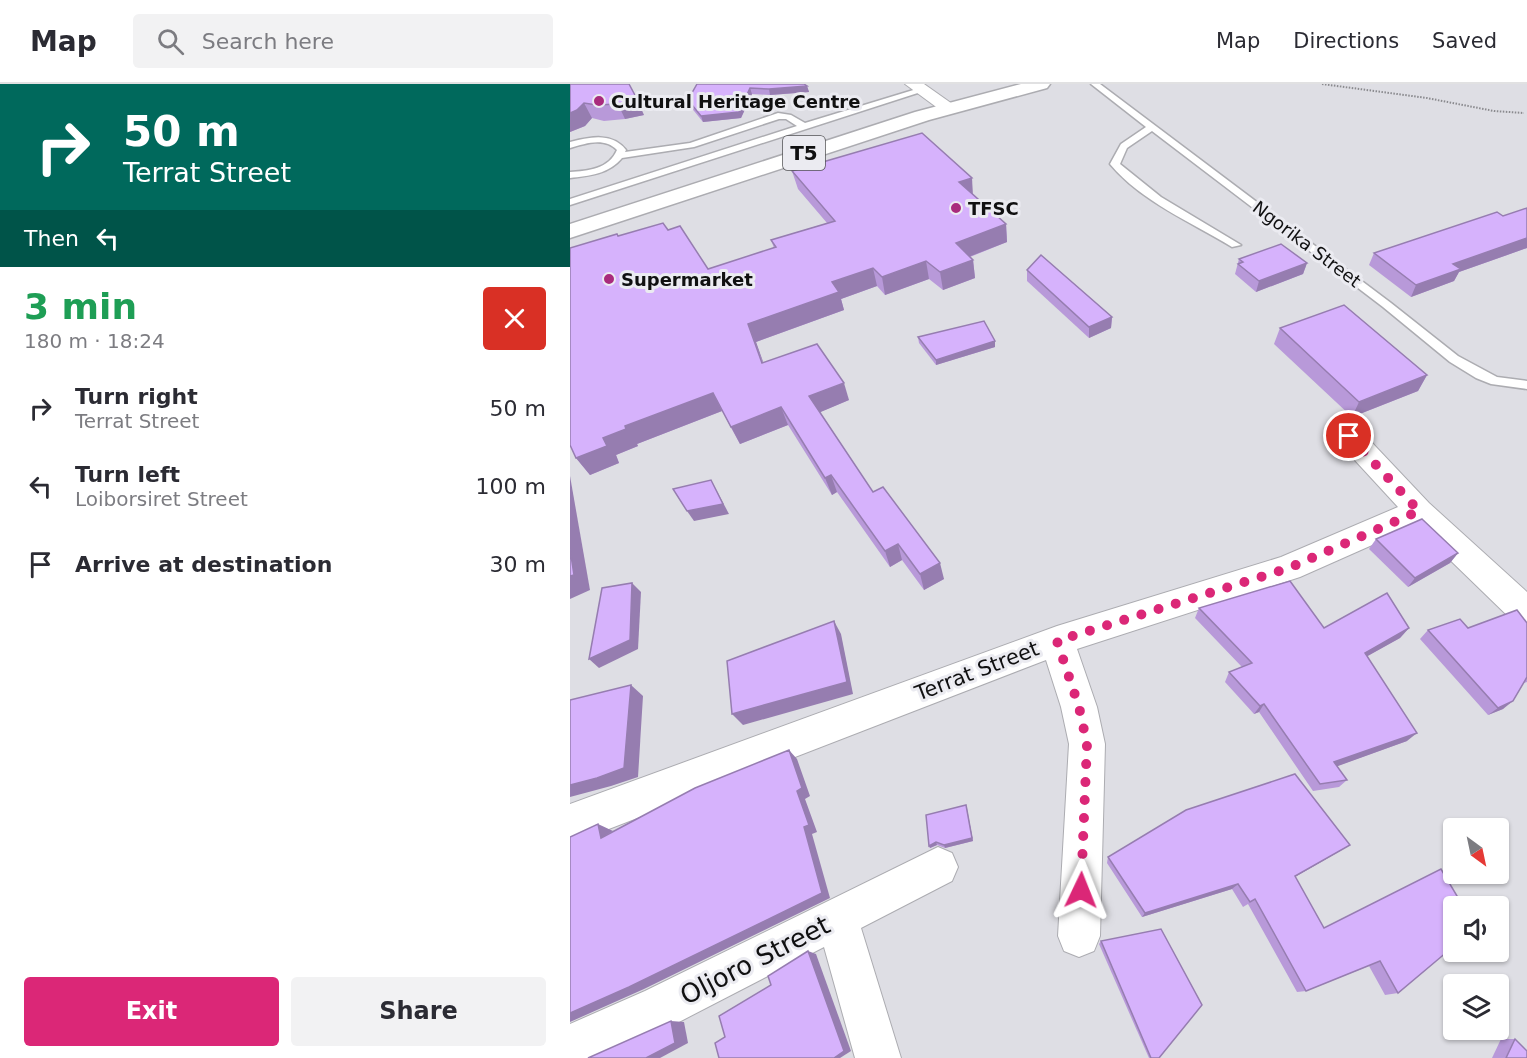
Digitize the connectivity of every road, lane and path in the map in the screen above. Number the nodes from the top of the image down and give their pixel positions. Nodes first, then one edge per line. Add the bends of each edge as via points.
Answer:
1 (1041, 84) edge
2 (1095, 84) edge
3 (1322, 84) edge
4 (918, 87) edge
5 (949, 108) junction
6 (1524, 113) dead end
7 (804, 126) junction
8 (1152, 127) junction
9 (570, 145) edge
10 (620, 156) junction
11 (570, 175) edge
12 (570, 202) edge
13 (570, 231) edge
14 (1236, 245) dead end
15 (1527, 385) edge
16 (1349, 436) dead end
17 (1419, 511) junction
18 (1527, 613) edge
19 (1057, 641) junction
20 (570, 824) edge
21 (938, 867) dead end
22 (837, 919) junction
23 (1079, 936) dead end
24 (570, 1047) edge
25 (878, 1058) edge

1 - 5 highway, T5
2 - 8 lane, Ngorika Street
3 - 6 path
4 - 5 street
4 - 7 lane
5 - 13 highway, T5
7 - 10 lane via 778,116 691,144
7 - 12 lane
8 - 14 lane via 1123,147 1115,164 1148,194
8 - 15 lane, Ngorika Street via 1454,359 1480,375
9 - 10 lane via 591,140 612,142 621,150
10 - 11 lane via 605,167
16 - 17 street
17 - 18 street
17 - 19 street, Terrat Street via 1289,568
19 - 20 street, Terrat Street
19 - 23 street via 1087,744
21 - 22 street, Oljoro Street
22 - 24 street, Oljoro Street via 661,1007
22 - 25 street

